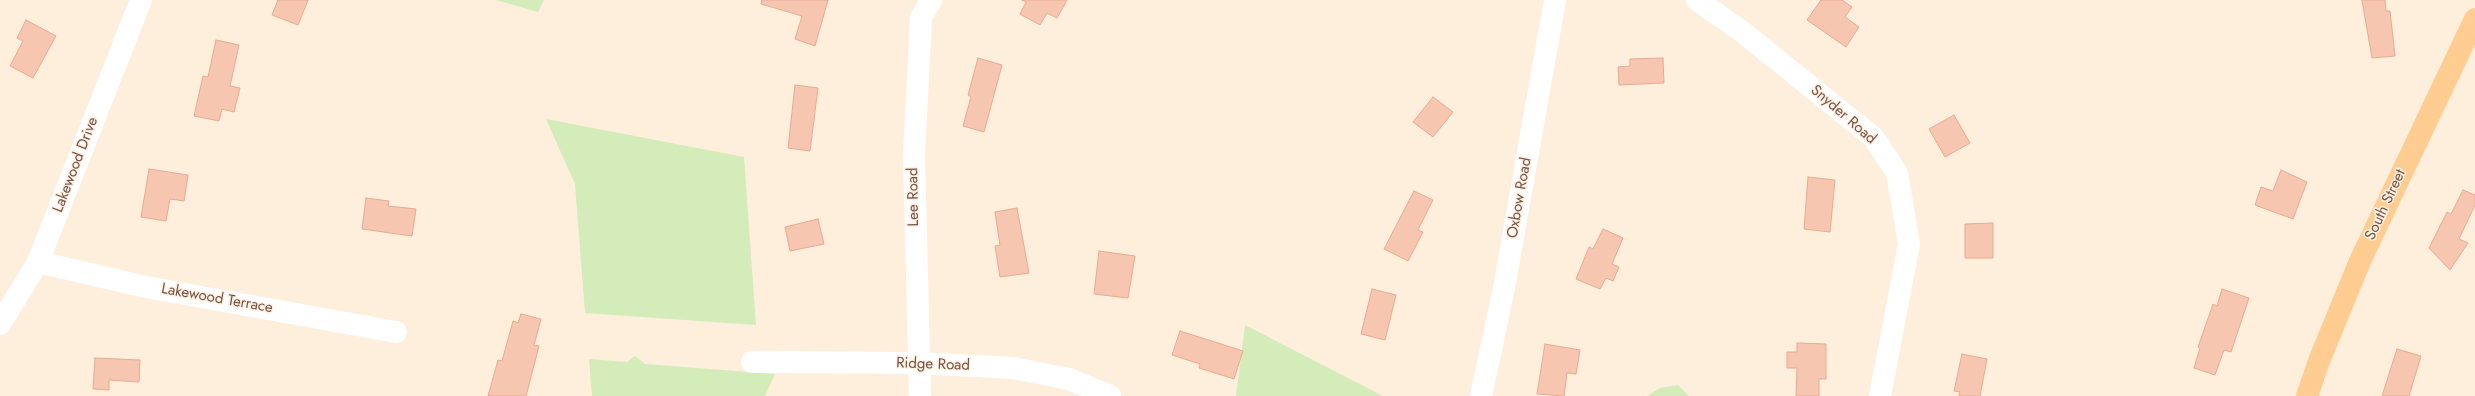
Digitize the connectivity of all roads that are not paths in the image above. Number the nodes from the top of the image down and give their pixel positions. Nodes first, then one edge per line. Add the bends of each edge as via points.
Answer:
1 (141, 0) edge
2 (931, 0) edge
3 (1555, 0) edge
4 (1697, 0) edge
5 (2475, 19) edge
6 (38, 262) junction
7 (0, 324) edge
8 (396, 332) dead end
9 (752, 362) dead end
10 (918, 364) junction
11 (920, 396) edge
12 (1110, 396) edge
13 (1482, 396) edge
14 (1880, 396) edge
15 (2307, 396) edge

1 - 6 street, Lakewood Drive
2 - 10 street, Lee Road via 921,18 914,155
3 - 13 street, Oxbow Road via 1504,288
4 - 14 street, Snyder Road via 1744,34 1874,138 1897,172 1909,244
5 - 15 main road, South Street via 2360,261
6 - 7 street, Lakewood Drive
6 - 8 street, Lakewood Terrace via 146,287
9 - 10 street, Ridge Road
10 - 11 street, Lee Road
10 - 12 street, Ridge Road via 1013,368 1040,372 1070,379

